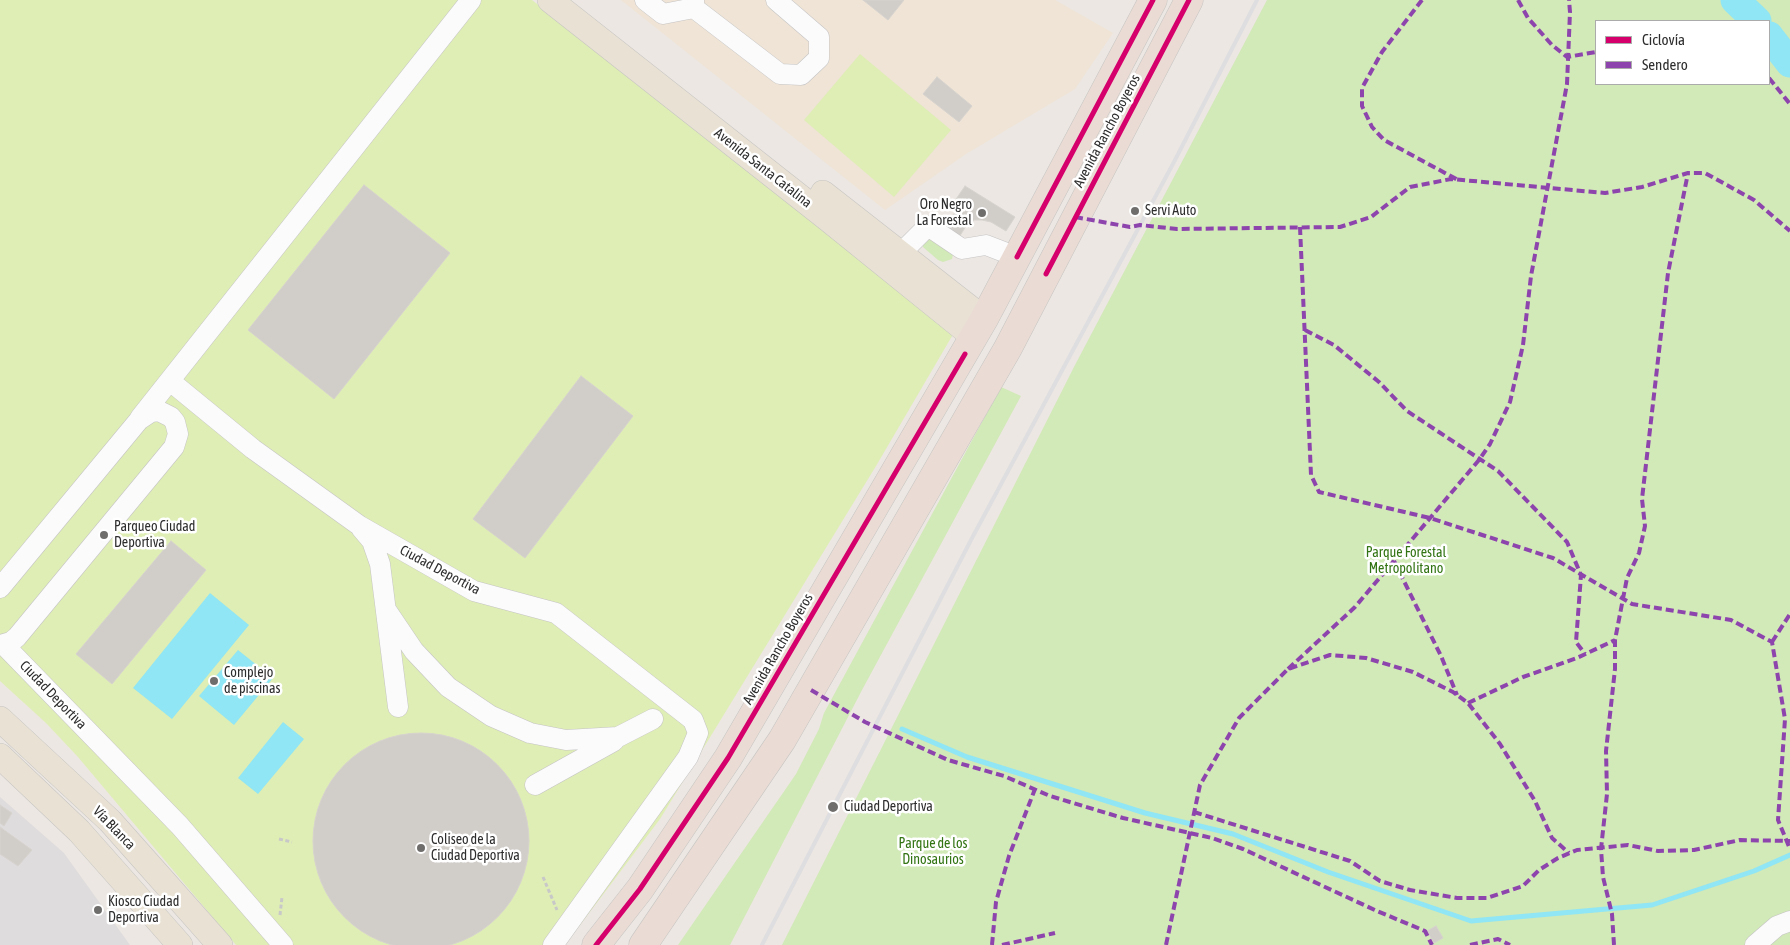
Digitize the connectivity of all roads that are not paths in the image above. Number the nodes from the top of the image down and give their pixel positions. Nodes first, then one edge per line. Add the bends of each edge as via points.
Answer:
1 (471, 0) edge
2 (550, 0) edge
3 (578, 0) edge
4 (646, 0) edge
5 (776, 0) edge
6 (1153, 0) edge
7 (1189, 0) edge
8 (694, 4) edge
9 (900, 254) junction
10 (1017, 257) junction
11 (1046, 274) junction
12 (976, 334) junction
13 (170, 381) junction
14 (978, 401) junction
15 (139, 420) junction
16 (360, 526) junction
17 (0, 588) edge
18 (387, 611) junction
19 (2, 645) edge
20 (398, 707) dead end
21 (682, 711) junction
22 (0, 719) edge
23 (653, 719) junction
24 (0, 756) edge
25 (535, 785) dead end
26 (1790, 921) edge
27 (180, 945) edge
28 (220, 945) edge
29 (283, 945) edge
30 (553, 945) edge
31 (596, 945) edge
32 (643, 945) edge
33 (1755, 945) edge

1 - 13 lane
2 - 12 main road, Avenida Santa Catalina
3 - 9 main road, Avenida Santa Catalina
4 - 8 lane via 663,14
5 - 8 lane via 819,37 819,58 801,75 780,74
6 - 10 highway, Avenida Rancho Boyeros
7 - 11 highway, Avenida Rancho Boyeros
9 - 10 lane via 928,226 962,249 986,245
9 - 12 main road, Avenida Santa Catalina
10 - 12 highway, Avenida Rancho Boyeros
11 - 12 highway via 1006,322
11 - 14 highway, Avenida Rancho Boyeros
12 - 14 highway via 997,356
12 - 31 highway, Avenida Rancho Boyeros via 728,758 640,889
13 - 15 lane
13 - 16 lane, Ciudad Deportiva via 253,449
14 - 32 highway, Avenida Rancho Boyeros via 782,740
15 - 17 lane
15 - 19 lane via 159,411 171,417 178,434 174,447 17,637
16 - 18 lane via 372,541 380,564
16 - 21 lane, Ciudad Deportiva via 474,591 556,613
18 - 20 lane
18 - 23 lane via 414,652 448,687 491,716 530,733 566,740 618,737
19 - 29 lane, Ciudad Deportiva via 180,826
21 - 23 lane
21 - 30 lane, Ciudad Deportiva via 697,728 696,743
22 - 28 main road, Vía Blanca via 110,822
23 - 25 lane
24 - 27 main road, Vía Blanca via 79,831
26 - 33 lane via 1777,926

